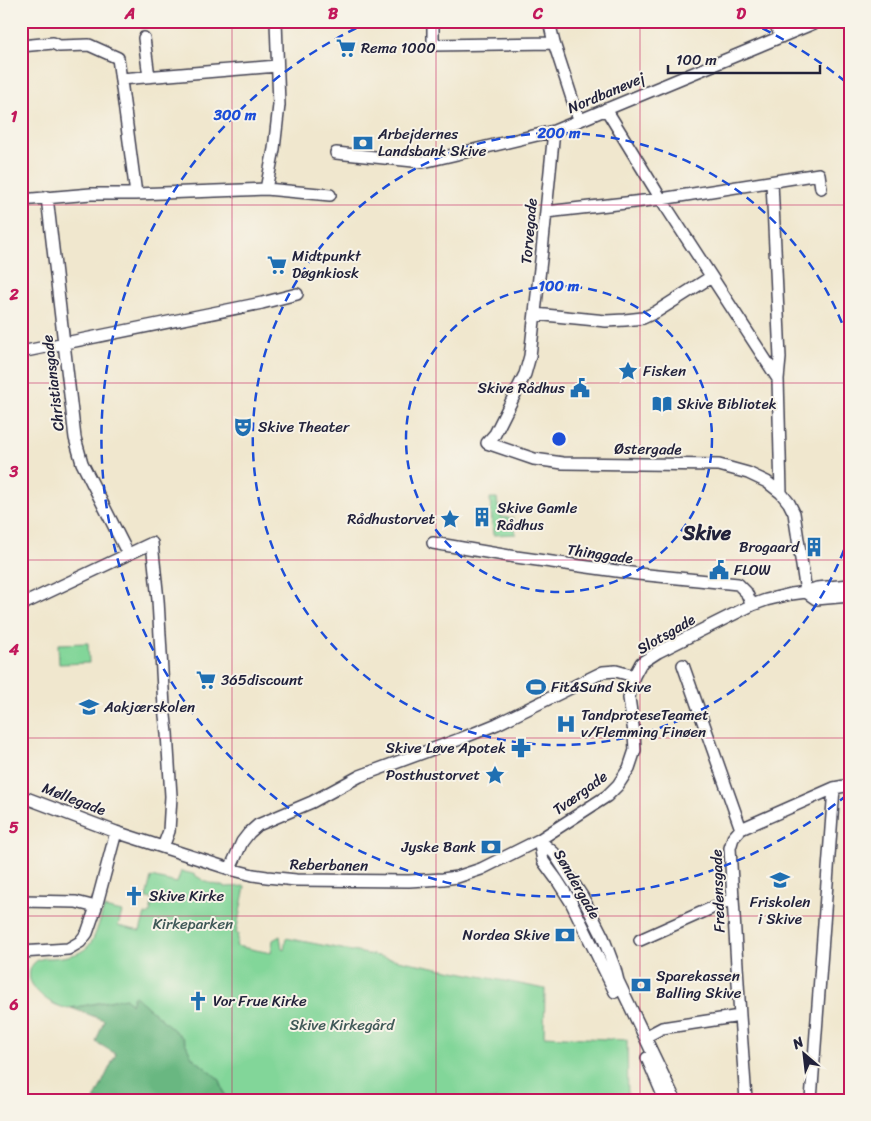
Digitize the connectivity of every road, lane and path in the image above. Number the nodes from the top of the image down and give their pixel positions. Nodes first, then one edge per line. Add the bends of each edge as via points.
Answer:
1 (276, 21) edge
2 (433, 21) edge
3 (549, 21) edge
4 (774, 21) edge
5 (819, 21) edge
6 (781, 37) junction
7 (144, 38) dead end
8 (554, 43) junction
9 (21, 46) edge
10 (278, 66) junction
11 (149, 77) junction
12 (121, 79) junction
13 (606, 109) junction
14 (579, 120) junction
15 (554, 131) junction
16 (336, 153) dead end
17 (772, 182) junction
18 (821, 188) dead end
19 (266, 189) junction
20 (136, 194) junction
21 (330, 195) dead end
22 (47, 197) junction
23 (660, 199) junction
24 (21, 200) edge
25 (546, 212) junction
26 (711, 278) junction
27 (297, 294) dead end
28 (536, 314) junction
29 (63, 344) junction
30 (21, 352) edge
31 (778, 379) junction
32 (487, 442) joint
33 (781, 493) junction
34 (434, 543) dead end
35 (128, 554) junction
36 (850, 584) edge
37 (806, 592) junction
38 (850, 596) edge
39 (21, 605) edge
40 (752, 605) junction
41 (683, 665) dead end
42 (634, 676) junction
43 (850, 785) edge
44 (834, 788) junction
45 (21, 796) edge
46 (741, 829) junction
47 (116, 832) junction
48 (539, 840) junction
49 (163, 846) junction
50 (230, 869) junction
51 (732, 899) junction
52 (21, 901) edge
53 (96, 907) junction
54 (640, 940) dead end
55 (21, 952) edge
56 (740, 1016) junction
57 (645, 1037) junction
58 (665, 1100) edge
59 (675, 1100) edge
60 (746, 1100) edge
61 (811, 1100) edge

1 - 10 street
2 - 8 street via 433,45
3 - 8 street
4 - 6 street
5 - 6 street, Nordbanevej
6 - 13 street, Nordbanevej
7 - 11 street
8 - 14 street
9 - 12 street via 54,43 59,46 89,45 118,58
10 - 11 street
10 - 19 street via 279,106
11 - 12 street
12 - 20 street
13 - 14 street, Nordbanevej
13 - 23 street
14 - 15 street, Nordbanevej
15 - 16 street, Nordbanevej via 423,162
15 - 25 street, Torvegade
17 - 18 street via 819,174
17 - 23 street
17 - 31 street via 780,358
19 - 20 street
19 - 21 street
20 - 22 street
22 - 24 street
22 - 29 street, Christiansgade
23 - 25 street
23 - 26 street
25 - 28 street, Torvegade
26 - 28 street via 643,318 606,321
26 - 31 street
27 - 29 street
28 - 32 street, Torvegade via 525,374 495,434
29 - 30 street
29 - 35 street, Christiansgade via 75,438 82,463
31 - 33 street
32 - 33 street, Østergade via 534,459 563,463 719,465 748,473
33 - 37 street, Østergade via 794,513
34 - 40 street, Thinggade via 629,573 738,584
35 - 39 street
35 - 49 street via 152,543 171,796 169,831
36 - 37 street, Slotsgade
37 - 38 street via 816,599
37 - 40 street, Slotsgade
40 - 42 street, Slotsgade via 651,656 641,663
41 - 46 street
42 - 48 street, Tværgade via 629,693 635,750 626,775 607,796
42 - 50 street, Slotsgade via 616,671 603,672 497,724 360,776 312,802 258,825 242,842
43 - 44 street
44 - 46 street
44 - 61 street
45 - 47 street, Møllegade
46 - 51 street, Fredensgade via 730,848
47 - 49 street, Reberbanen
47 - 53 street
48 - 50 street, Reberbanen via 481,869 443,879 296,880 267,878
48 - 57 street, Søndergade via 554,853 585,901
48 - 58 street, Søndergade via 543,861 582,921
49 - 50 street, Reberbanen
51 - 54 street
51 - 56 street, Fredensgade
52 - 53 street via 76,902
53 - 55 street via 87,933 74,946
56 - 57 street via 662,1028
56 - 60 street, Fredensgade
57 - 59 street, Søndergade

